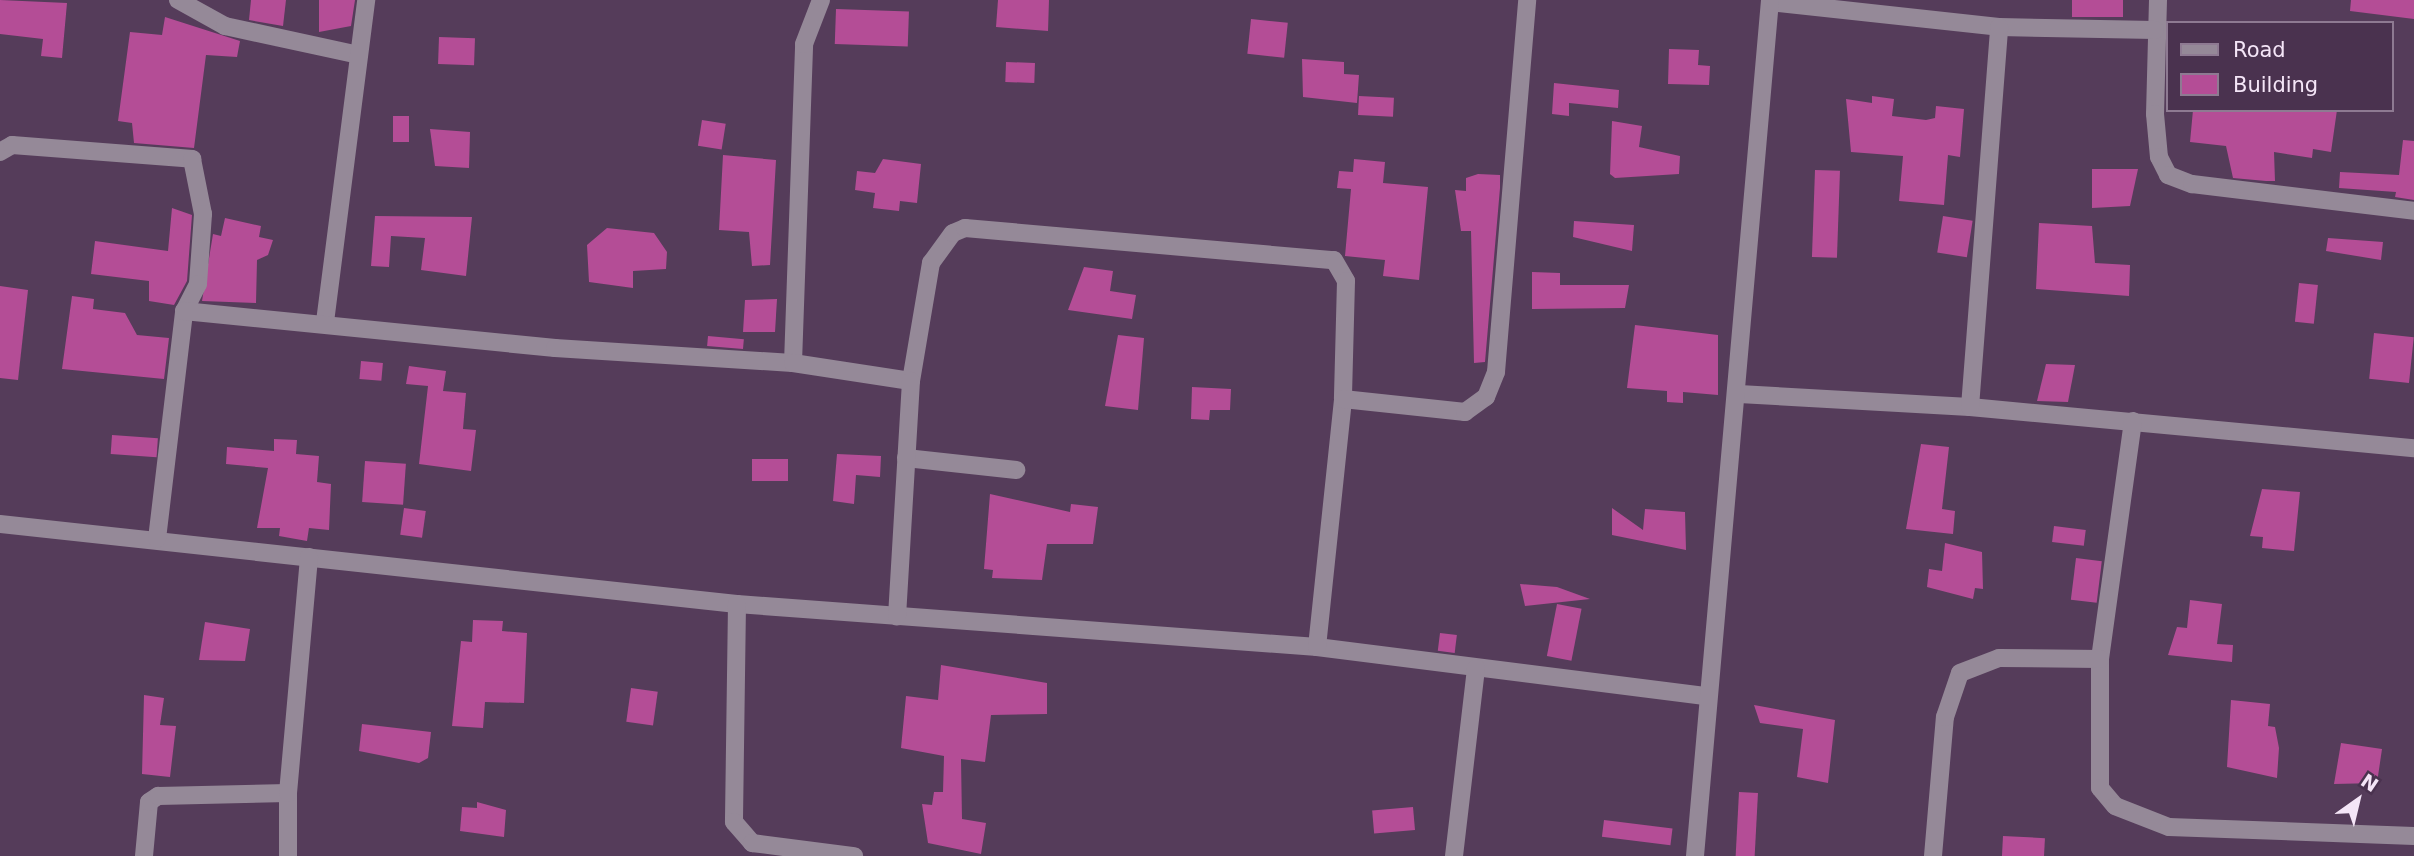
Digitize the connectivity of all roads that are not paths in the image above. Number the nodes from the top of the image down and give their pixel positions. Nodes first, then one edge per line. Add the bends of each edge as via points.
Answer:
1 (178, 0) edge
2 (366, 0) edge
3 (821, 0) edge
4 (1527, 0) edge
5 (2158, 0) edge
6 (1770, 1) edge
7 (1998, 27) junction
8 (2155, 30) junction
9 (359, 55) junction
10 (0, 152) edge
11 (2414, 211) edge
12 (184, 312) junction
13 (325, 322) junction
14 (793, 363) junction
15 (911, 381) junction
16 (1738, 394) junction
17 (1343, 399) junction
18 (1970, 407) junction
19 (2133, 421) junction
20 (2414, 448) edge
21 (906, 458) junction
22 (1017, 470) dead end
23 (0, 524) edge
24 (157, 539) junction
25 (309, 557) junction
26 (737, 604) junction
27 (897, 617) junction
28 (1317, 648) junction
29 (2100, 659) junction
30 (1476, 668) junction
31 (1707, 696) junction
32 (288, 793) junction
33 (2414, 836) edge
34 (144, 856) edge
35 (288, 856) edge
36 (854, 856) edge
37 (1454, 856) edge
38 (1695, 856) edge
39 (1933, 856) edge

1 - 9 street via 225,26
2 - 9 street
3 - 14 street via 804,44
4 - 17 street via 1496,372 1486,397 1465,412
5 - 8 street
6 - 7 street
6 - 16 street
7 - 8 street
7 - 18 street
8 - 11 street via 2159,157 2168,174 2192,184
9 - 13 street
10 - 12 street via 12,145 192,159 203,214 198,284
12 - 13 street
12 - 24 street
13 - 14 street via 555,348
14 - 15 street
15 - 17 street via 931,263 953,233 965,228 1334,260 1346,281
15 - 21 street
16 - 18 street
16 - 31 street
17 - 28 street
18 - 19 street
19 - 20 street
19 - 29 street
21 - 22 street
21 - 27 street
23 - 24 street
24 - 25 street
25 - 26 street
25 - 32 street
26 - 27 street
26 - 36 street via 734,822 752,843
27 - 28 street
28 - 30 street
29 - 33 street via 2100,788 2115,806 2169,827
29 - 39 street via 1999,658 1960,673 1949,691 1943,730
30 - 31 street
30 - 37 street
31 - 38 street
32 - 34 street via 158,796 149,802
32 - 35 street

